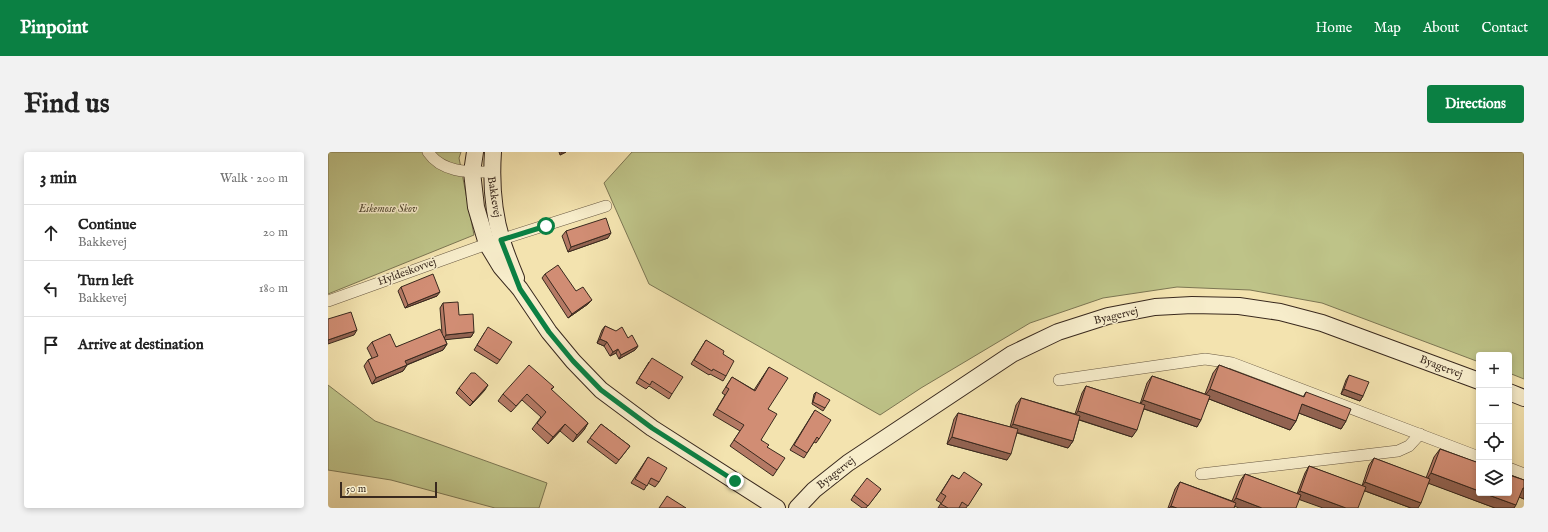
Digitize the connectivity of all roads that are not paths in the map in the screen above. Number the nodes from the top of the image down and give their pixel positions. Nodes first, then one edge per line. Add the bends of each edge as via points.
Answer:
1 (428, 152) edge
2 (475, 152) edge
3 (493, 152) edge
4 (472, 172) junction
5 (491, 172) junction
6 (606, 206) dead end
7 (494, 242) junction
8 (328, 301) edge
9 (1059, 380) dead end
10 (1476, 380) edge
11 (1512, 393) edge
12 (1524, 398) edge
13 (1420, 434) junction
14 (1476, 456) edge
15 (1512, 469) edge
16 (1201, 474) dead end
17 (1524, 474) edge
18 (777, 508) edge
19 (797, 508) edge

1 - 4 street, Bakkevej via 445,166
2 - 4 street
3 - 5 street
4 - 5 street, Bakkevej
4 - 7 street, Bakkevej via 476,207
5 - 7 street, Bakkevej
6 - 7 street
7 - 8 street, Hyldeskovvej
7 - 18 street, Bakkevej via 501,267 520,289 549,332 601,390 652,428
9 - 13 street via 1205,359 1232,363
10 - 19 street, Byagervej via 1322,323 1280,312 1239,306 1155,307 1108,316 1058,332 1012,354 848,463 814,490
11 - 12 street
13 - 14 street
13 - 16 street via 1410,446 1398,451
15 - 17 street

